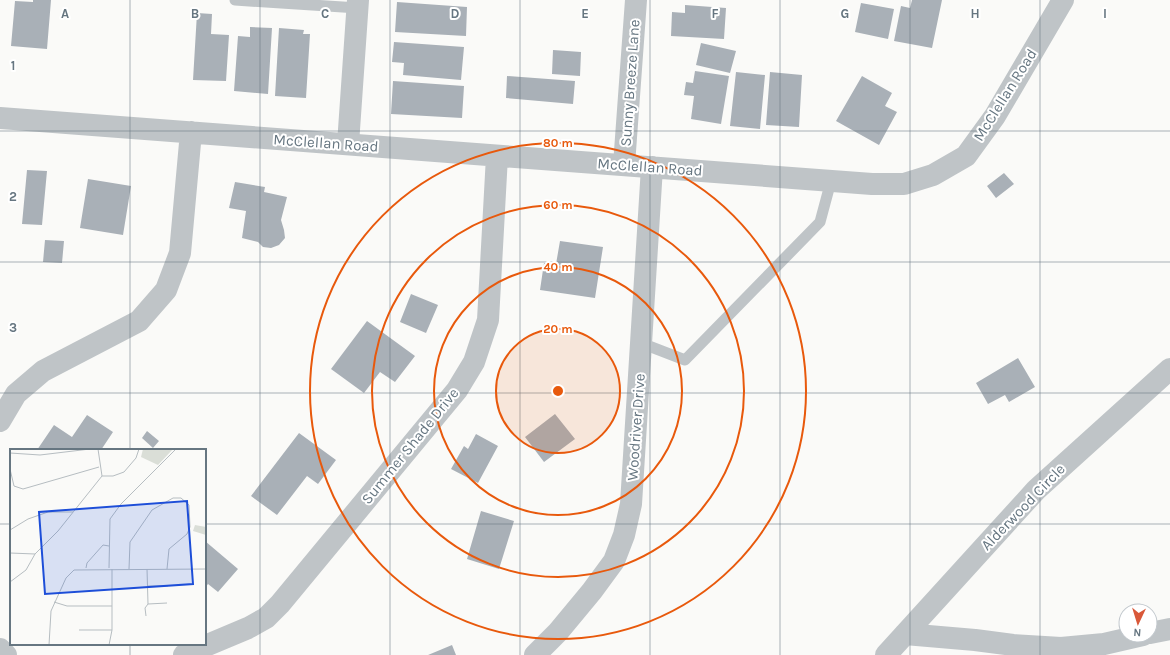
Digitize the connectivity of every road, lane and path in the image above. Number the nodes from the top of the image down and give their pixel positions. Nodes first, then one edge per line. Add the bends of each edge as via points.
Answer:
1 (235, 0) edge
2 (636, 0) edge
3 (1063, 0) edge
4 (358, 4) edge
5 (0, 118) edge
6 (191, 132) junction
7 (348, 144) junction
8 (497, 156) junction
9 (624, 165) junction
10 (652, 168) junction
11 (831, 181) junction
12 (641, 343) junction
13 (1170, 369) edge
14 (0, 421) edge
15 (1170, 629) edge
16 (1158, 631) edge
17 (905, 634) junction
18 (1118, 641) edge
19 (0, 649) edge
20 (6, 655) edge
21 (184, 655) edge
22 (536, 655) edge
23 (886, 655) edge

1 - 4 lane
2 - 9 street, Sunny Breeze Lane
3 - 11 street, McClellan Road via 995,116 966,156 932,175 904,184
4 - 7 street
5 - 6 street, McClellan Road
6 - 7 street, McClellan Road
6 - 14 street via 180,253 166,290 139,321 43,371 16,394
7 - 8 street, McClellan Road
8 - 9 street, McClellan Road
8 - 21 street, Summer Shade Drive via 488,320 474,362 457,390 266,618
9 - 10 street, McClellan Road
10 - 11 street, McClellan Road
10 - 12 street, Woodriver Drive
11 - 12 lane via 820,222 684,360
12 - 22 street, Woodriver Drive via 631,504 624,535 614,561 558,632
13 - 17 street, Alderwood Circle via 1036,490
15 - 16 street
17 - 18 street via 1061,648
17 - 23 street, Alderwood Circle
19 - 20 street

